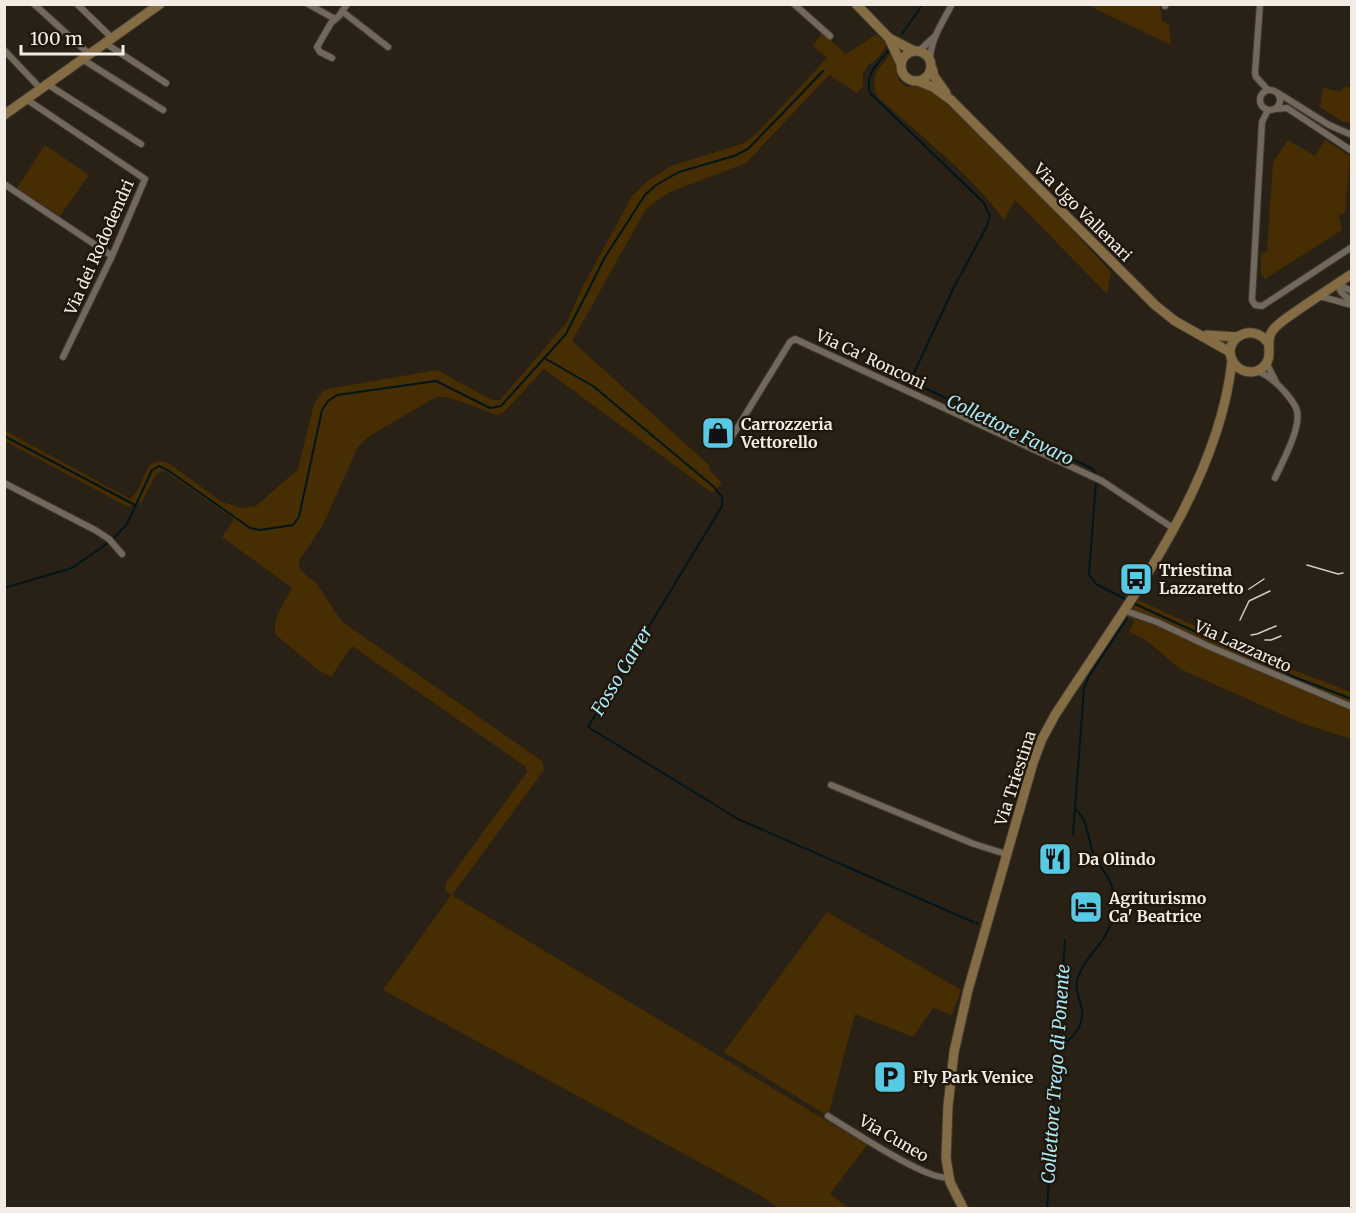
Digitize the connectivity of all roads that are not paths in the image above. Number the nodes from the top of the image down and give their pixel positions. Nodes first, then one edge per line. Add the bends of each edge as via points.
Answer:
1 (34, 4) edge
2 (77, 4) edge
3 (160, 4) edge
4 (308, 4) edge
5 (347, 4) edge
6 (794, 4) edge
7 (856, 4) edge
8 (952, 4) edge
9 (1260, 4) edge
10 (343, 12) junction
11 (335, 19) junction
12 (830, 36) dead end
13 (935, 36) junction
14 (889, 38) junction
15 (109, 40) junction
16 (388, 47) dead end
17 (4, 50) edge
18 (917, 51) junction
19 (85, 57) junction
20 (332, 58) dead end
21 (901, 64) junction
22 (931, 64) junction
23 (918, 81) junction
24 (166, 82) dead end
25 (44, 86) junction
26 (1268, 90) junction
27 (1278, 93) junction
28 (26, 99) junction
29 (951, 100) junction
30 (1272, 109) junction
31 (163, 110) dead end
32 (4, 115) edge
33 (1352, 135) edge
34 (141, 144) dead end
35 (1352, 151) edge
36 (4, 184) edge
37 (1352, 247) edge
38 (112, 256) junction
39 (1352, 274) edge
40 (1337, 284) junction
41 (1352, 291) edge
42 (1316, 298) junction
43 (1352, 303) edge
44 (1253, 332) junction
45 (1202, 335) junction
46 (1237, 337) junction
47 (1268, 343) junction
48 (1231, 356) junction
49 (63, 357) dead end
50 (1268, 360) junction
51 (1253, 371) junction
52 (1278, 385) junction
53 (1228, 393) junction
54 (728, 443) dead end
55 (1275, 478) dead end
56 (4, 483) edge
57 (1173, 528) junction
58 (122, 554) dead end
59 (1124, 609) junction
60 (1352, 707) edge
61 (831, 785) dead end
62 (1006, 854) junction
63 (828, 1116) dead end
64 (949, 1177) junction
65 (963, 1209) edge

1 - 19 street
2 - 15 street
3 - 15 street
4 - 11 street
5 - 10 street
6 - 12 street
7 - 14 street, Via Ugo Vallenari
8 - 13 street
9 - 26 street via 1255,73
10 - 11 street
10 - 16 street
11 - 20 street via 317,47
13 - 18 street
13 - 22 street
14 - 18 street, Via Ugo Vallenari
14 - 21 street, Via Ugo Vallenari
15 - 19 street
15 - 24 street
17 - 25 street
18 - 21 street via 906,55
18 - 22 street, Via Ugo Vallenari
19 - 25 street
19 - 31 street
21 - 23 street, Via Ugo Vallenari via 904,75
22 - 23 street via 927,76
22 - 29 street, Via Ugo Vallenari via 934,76
23 - 29 street, Via Ugo Vallenari
25 - 28 street
25 - 34 street
26 - 27 street
26 - 30 street via 1260,100
27 - 30 street via 1281,99
27 - 33 street
28 - 32 street
28 - 38 street, Via dei Rododendri via 145,179
29 - 45 street, Via Ugo Vallenari via 1155,305
30 - 35 street via 1287,108
30 - 37 street via 1262,122 1252,300 1262,306
36 - 38 street
38 - 49 street, Via dei Rododendri
39 - 40 street
40 - 41 street
40 - 42 street
40 - 43 street
42 - 43 street
42 - 44 street via 1303,301 1259,332
42 - 47 street via 1274,328
44 - 46 street
44 - 47 street
45 - 46 street, Via Ugo Vallenari
45 - 48 street, Via Ugo Vallenari
46 - 48 street
47 - 50 street
48 - 51 street via 1238,368
48 - 53 street, Via Triestina
50 - 51 street
50 - 52 street
51 - 52 street
51 - 53 street, Via Triestina via 1238,379
52 - 55 street via 1293,402 1298,418
53 - 57 street, Via Triestina via 1209,453
54 - 57 street, Via Ca' Ronconi via 795,339 1102,481
56 - 58 street via 89,526
57 - 59 street, Via Triestina
59 - 60 street, Via Lazzareto
59 - 62 street, Via Triestina via 1042,739
61 - 62 street
62 - 64 street, Via Triestina via 959,1023 952,1062 946,1137
63 - 64 street, Via Cuneo via 919,1170
64 - 65 street, Via Triestina

